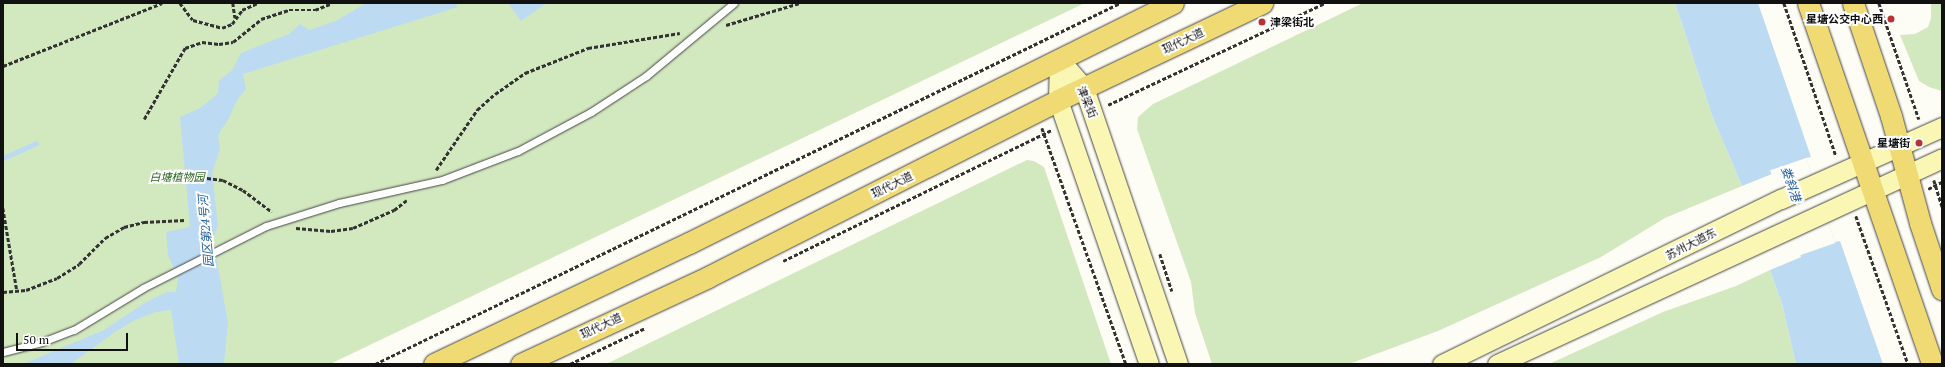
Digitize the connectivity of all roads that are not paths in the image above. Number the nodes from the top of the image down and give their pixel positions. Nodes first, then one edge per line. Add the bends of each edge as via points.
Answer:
1 (734, 3) edge
2 (1173, 3) edge
3 (1262, 3) edge
4 (1808, 3) edge
5 (1853, 3) edge
6 (1059, 58) junction
7 (1084, 88) junction
8 (1058, 100) junction
9 (1942, 127) edge
10 (1900, 145) junction
11 (1936, 160) edge
12 (1861, 162) junction
13 (1907, 174) junction
14 (1871, 189) junction
15 (1942, 289) edge
16 (3, 352) edge
17 (434, 364) edge
18 (521, 364) edge
19 (1149, 364) edge
20 (1178, 364) edge
21 (1442, 364) edge
22 (1497, 364) edge
23 (1932, 364) edge

1 - 16 lane via 646,76 566,127 497,160 424,185 350,200 282,220 143,288 74,330
2 - 6 main road
3 - 7 main road, 现代大道
4 - 12 main road
5 - 10 main road
6 - 7 main road, 津梁街
6 - 8 main road, 津梁街
6 - 17 main road via 696,240
7 - 8 main road, 现代大道
7 - 20 main road, 津梁街
8 - 18 main road, 现代大道 via 708,277
8 - 19 main road, 津梁街
9 - 10 main road, 苏州大道东
10 - 12 main road, 苏州大道东
10 - 13 main road
11 - 13 main road
12 - 14 main road
12 - 21 main road, 苏州大道东
13 - 14 main road
13 - 15 main road
14 - 22 main road
14 - 23 main road

